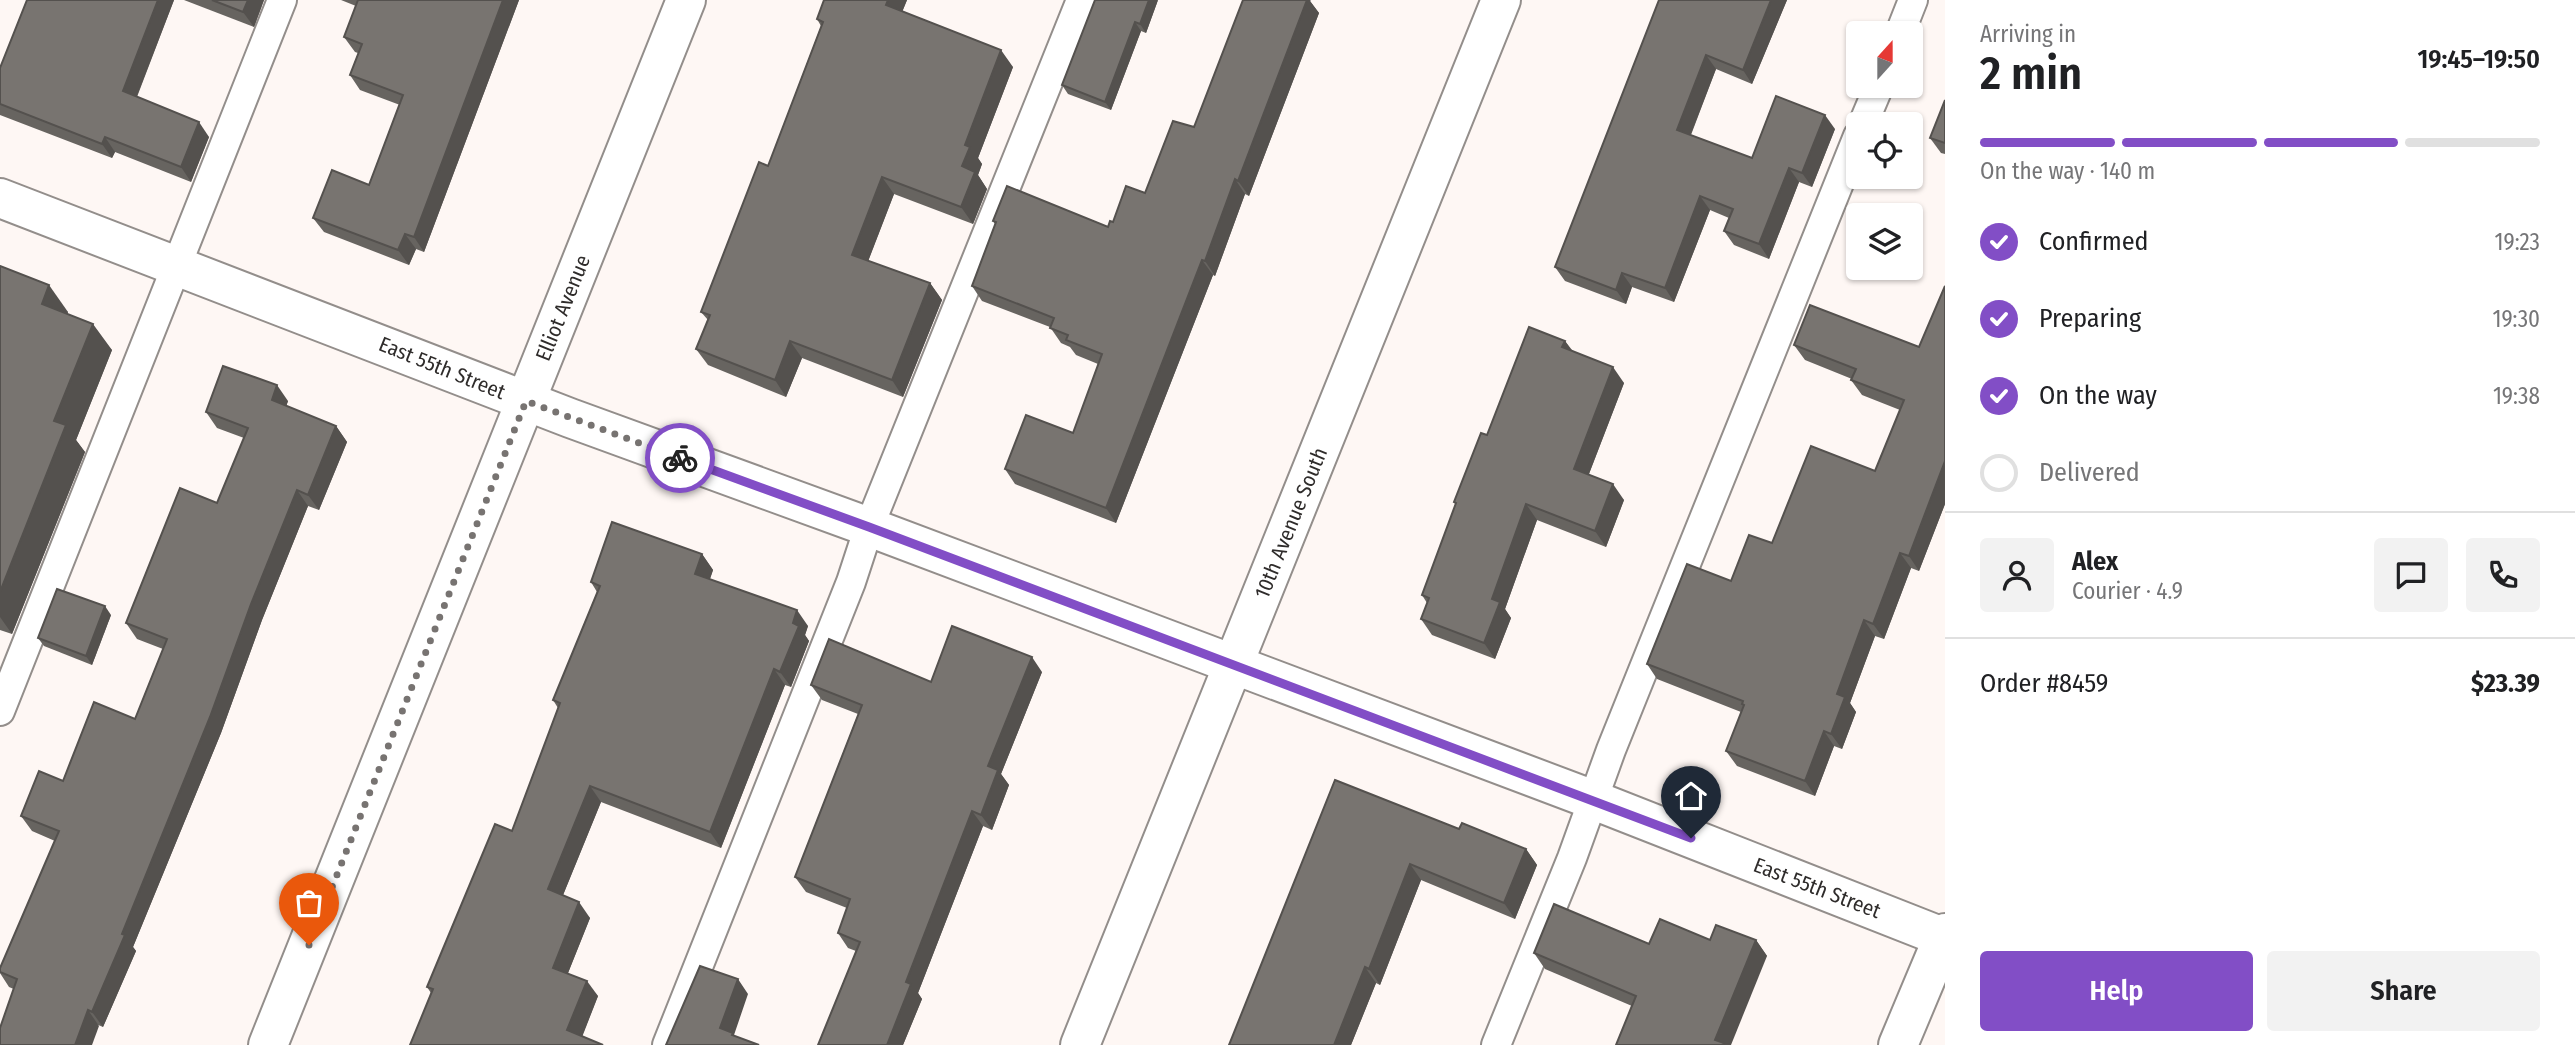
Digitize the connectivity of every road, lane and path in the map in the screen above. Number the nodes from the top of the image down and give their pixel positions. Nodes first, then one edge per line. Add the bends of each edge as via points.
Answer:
1 (282, 0) edge
2 (686, 0) edge
3 (1081, 0) edge
4 (1501, 0) edge
5 (1913, 0) edge
6 (1905, 21) edge
7 (1846, 166) edge
8 (0, 198) edge
9 (176, 264) junction
10 (526, 401) junction
11 (869, 527) junction
12 (1234, 665) junction
13 (0, 711) edge
14 (1591, 799) junction
15 (1944, 936) edge
16 (268, 1045) edge
17 (667, 1045) edge
18 (1080, 1045) edge
19 (1496, 1045) edge
20 (1898, 1045) edge

1 - 9 lane
2 - 10 street, Elliot Avenue
3 - 11 lane
4 - 12 street, 10th Avenue South
5 - 6 lane
7 - 14 lane
8 - 9 street, East 55th Street
9 - 10 street, East 55th Street
9 - 13 lane
10 - 11 street, East 55th Street
10 - 16 street, Elliot Avenue
11 - 12 street, East 55th Street
11 - 17 lane
12 - 14 street, East 55th Street
12 - 18 street, 10th Avenue South
14 - 15 street, East 55th Street
14 - 19 lane via 1572,858
15 - 20 street

